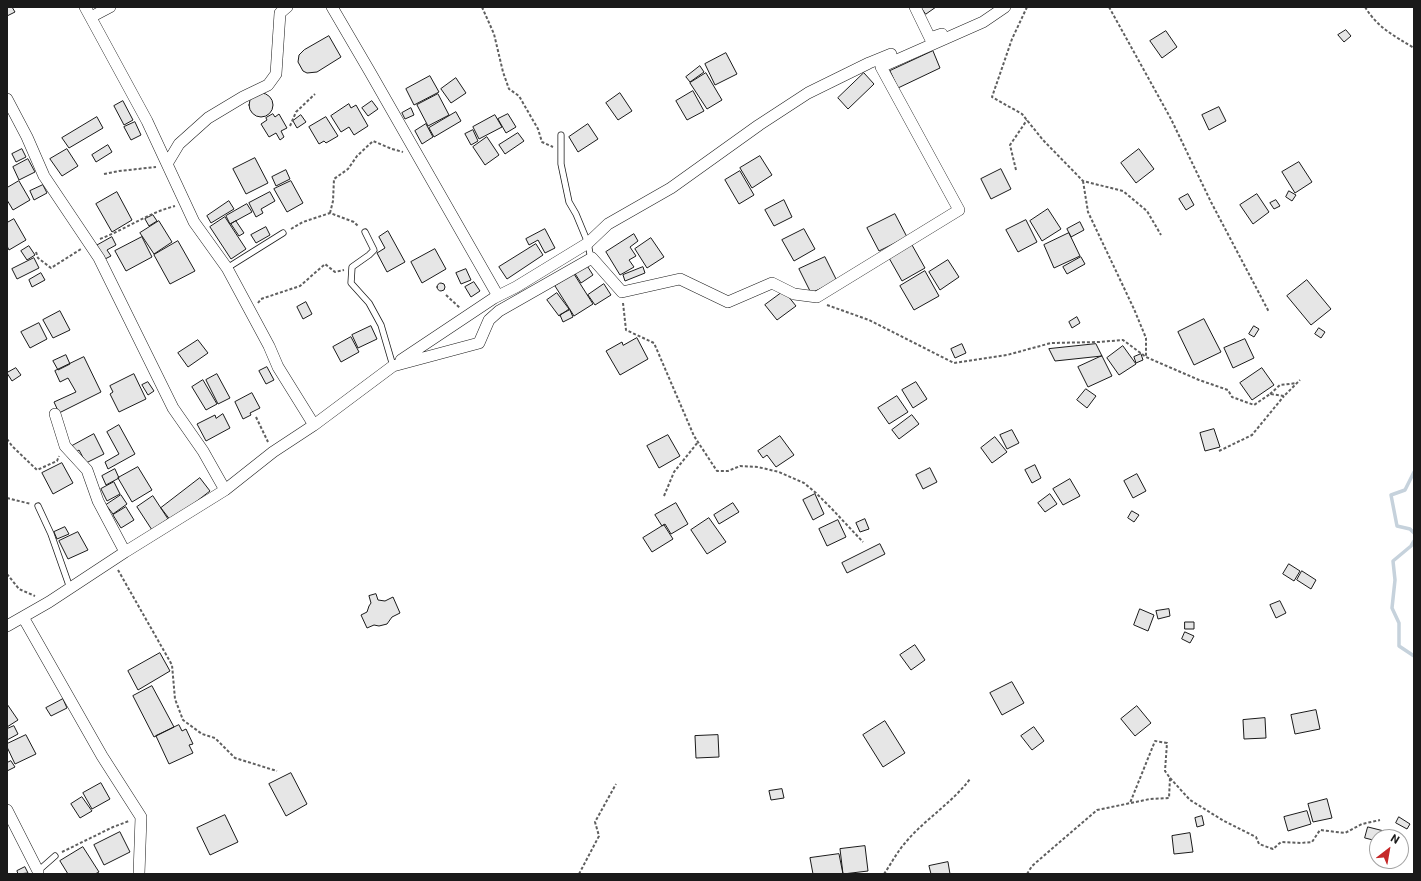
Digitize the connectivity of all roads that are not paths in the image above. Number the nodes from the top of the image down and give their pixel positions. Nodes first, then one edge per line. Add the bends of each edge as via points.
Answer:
1 (85, 7) edge
2 (110, 7) edge
3 (287, 7) edge
4 (332, 7) edge
5 (915, 7) edge
6 (1005, 7) edge
7 (91, 17) junction
8 (983, 22) junction
9 (930, 38) junction
10 (7, 99) edge
11 (561, 135) dead end
12 (168, 166) junction
13 (365, 232) road end
14 (283, 233) road end
15 (588, 243) junction
16 (592, 258) junction
17 (227, 268) junction
18 (498, 296) junction
19 (393, 366) junction
20 (55, 414) dead end
21 (314, 425) junction
22 (225, 490) junction
23 (38, 506) road end
24 (125, 552) junction
25 (70, 588) junction
26 (23, 617) junction
27 (7, 626) edge
28 (7, 810) edge
29 (54, 856) road end
30 (36, 872) edge
31 (139, 874) edge

1 - 7 street
2 - 7 street
3 - 12 street via 280,13 276,74 268,85 208,118 179,144
4 - 18 street
5 - 9 street
6 - 8 street
7 - 12 street via 147,121
8 - 9 street
8 - 16 street via 881,67 958,210 818,297 794,294 772,283 728,302 680,279 622,292
9 - 15 street via 869,63 808,93 758,125 671,188 608,224
10 - 22 street via 44,176 99,258 173,408 203,451
11 - 15 lane via 560,164 569,202
12 - 17 street via 194,222
13 - 19 lane via 374,250 352,267 352,283 369,303 381,325
14 - 17 lane
15 - 16 lane
15 - 18 street
16 - 19 street via 499,311 489,320 479,343
17 - 21 street via 278,367
18 - 19 street
19 - 21 street
20 - 24 street via 65,446 86,470 98,501
21 - 22 street via 273,452
22 - 24 street
23 - 25 lane
24 - 25 street
25 - 26 street
26 - 27 street
26 - 31 street via 102,756 141,816
28 - 30 street
29 - 30 lane

